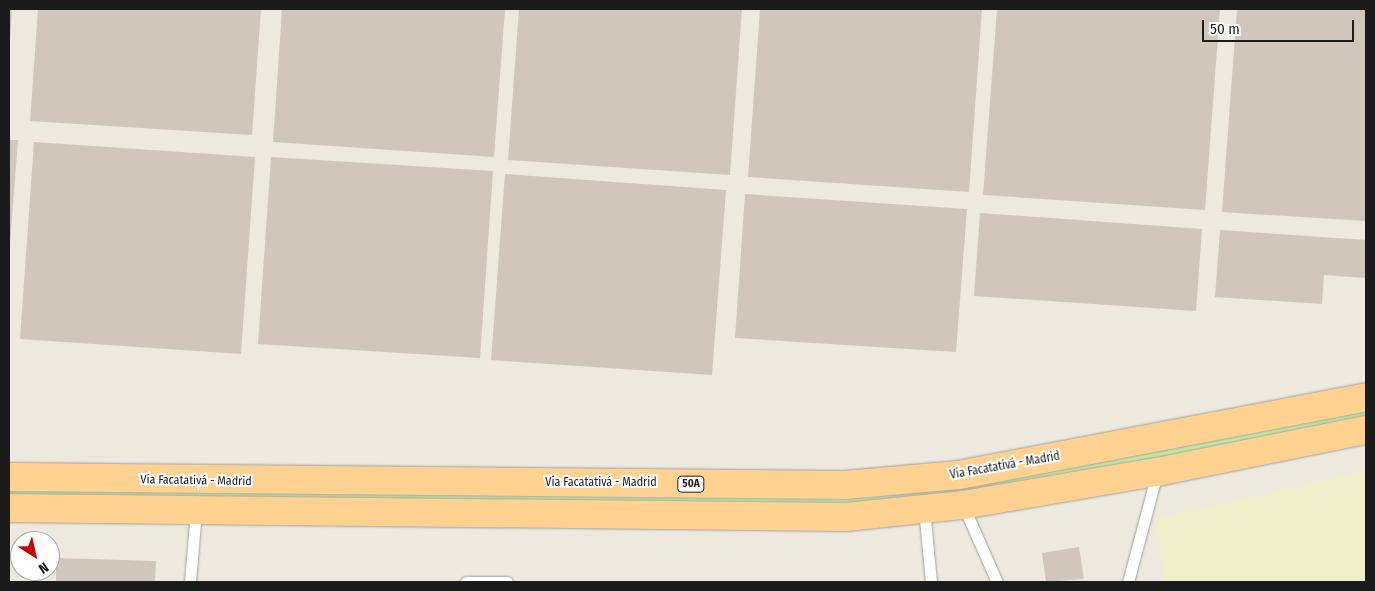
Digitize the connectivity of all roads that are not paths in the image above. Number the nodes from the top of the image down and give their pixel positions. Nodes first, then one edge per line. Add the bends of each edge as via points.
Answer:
1 (1366, 397) edge
2 (1366, 430) edge
3 (1157, 472) junction
4 (9, 477) edge
5 (963, 505) junction
6 (9, 508) edge
7 (924, 509) junction
8 (196, 510) junction
9 (190, 582) edge
10 (466, 582) edge
11 (506, 582) edge
12 (931, 582) edge
13 (997, 582) edge
14 (1128, 582) edge

1 - 4 main road, Vía Facatativá - Madrid / 50A via 959,475 845,485
2 - 3 main road
3 - 5 main road
3 - 14 lane
5 - 7 main road
5 - 13 lane
6 - 8 main road
7 - 8 main road via 846,517
7 - 12 lane
8 - 9 lane
10 - 11 lane

